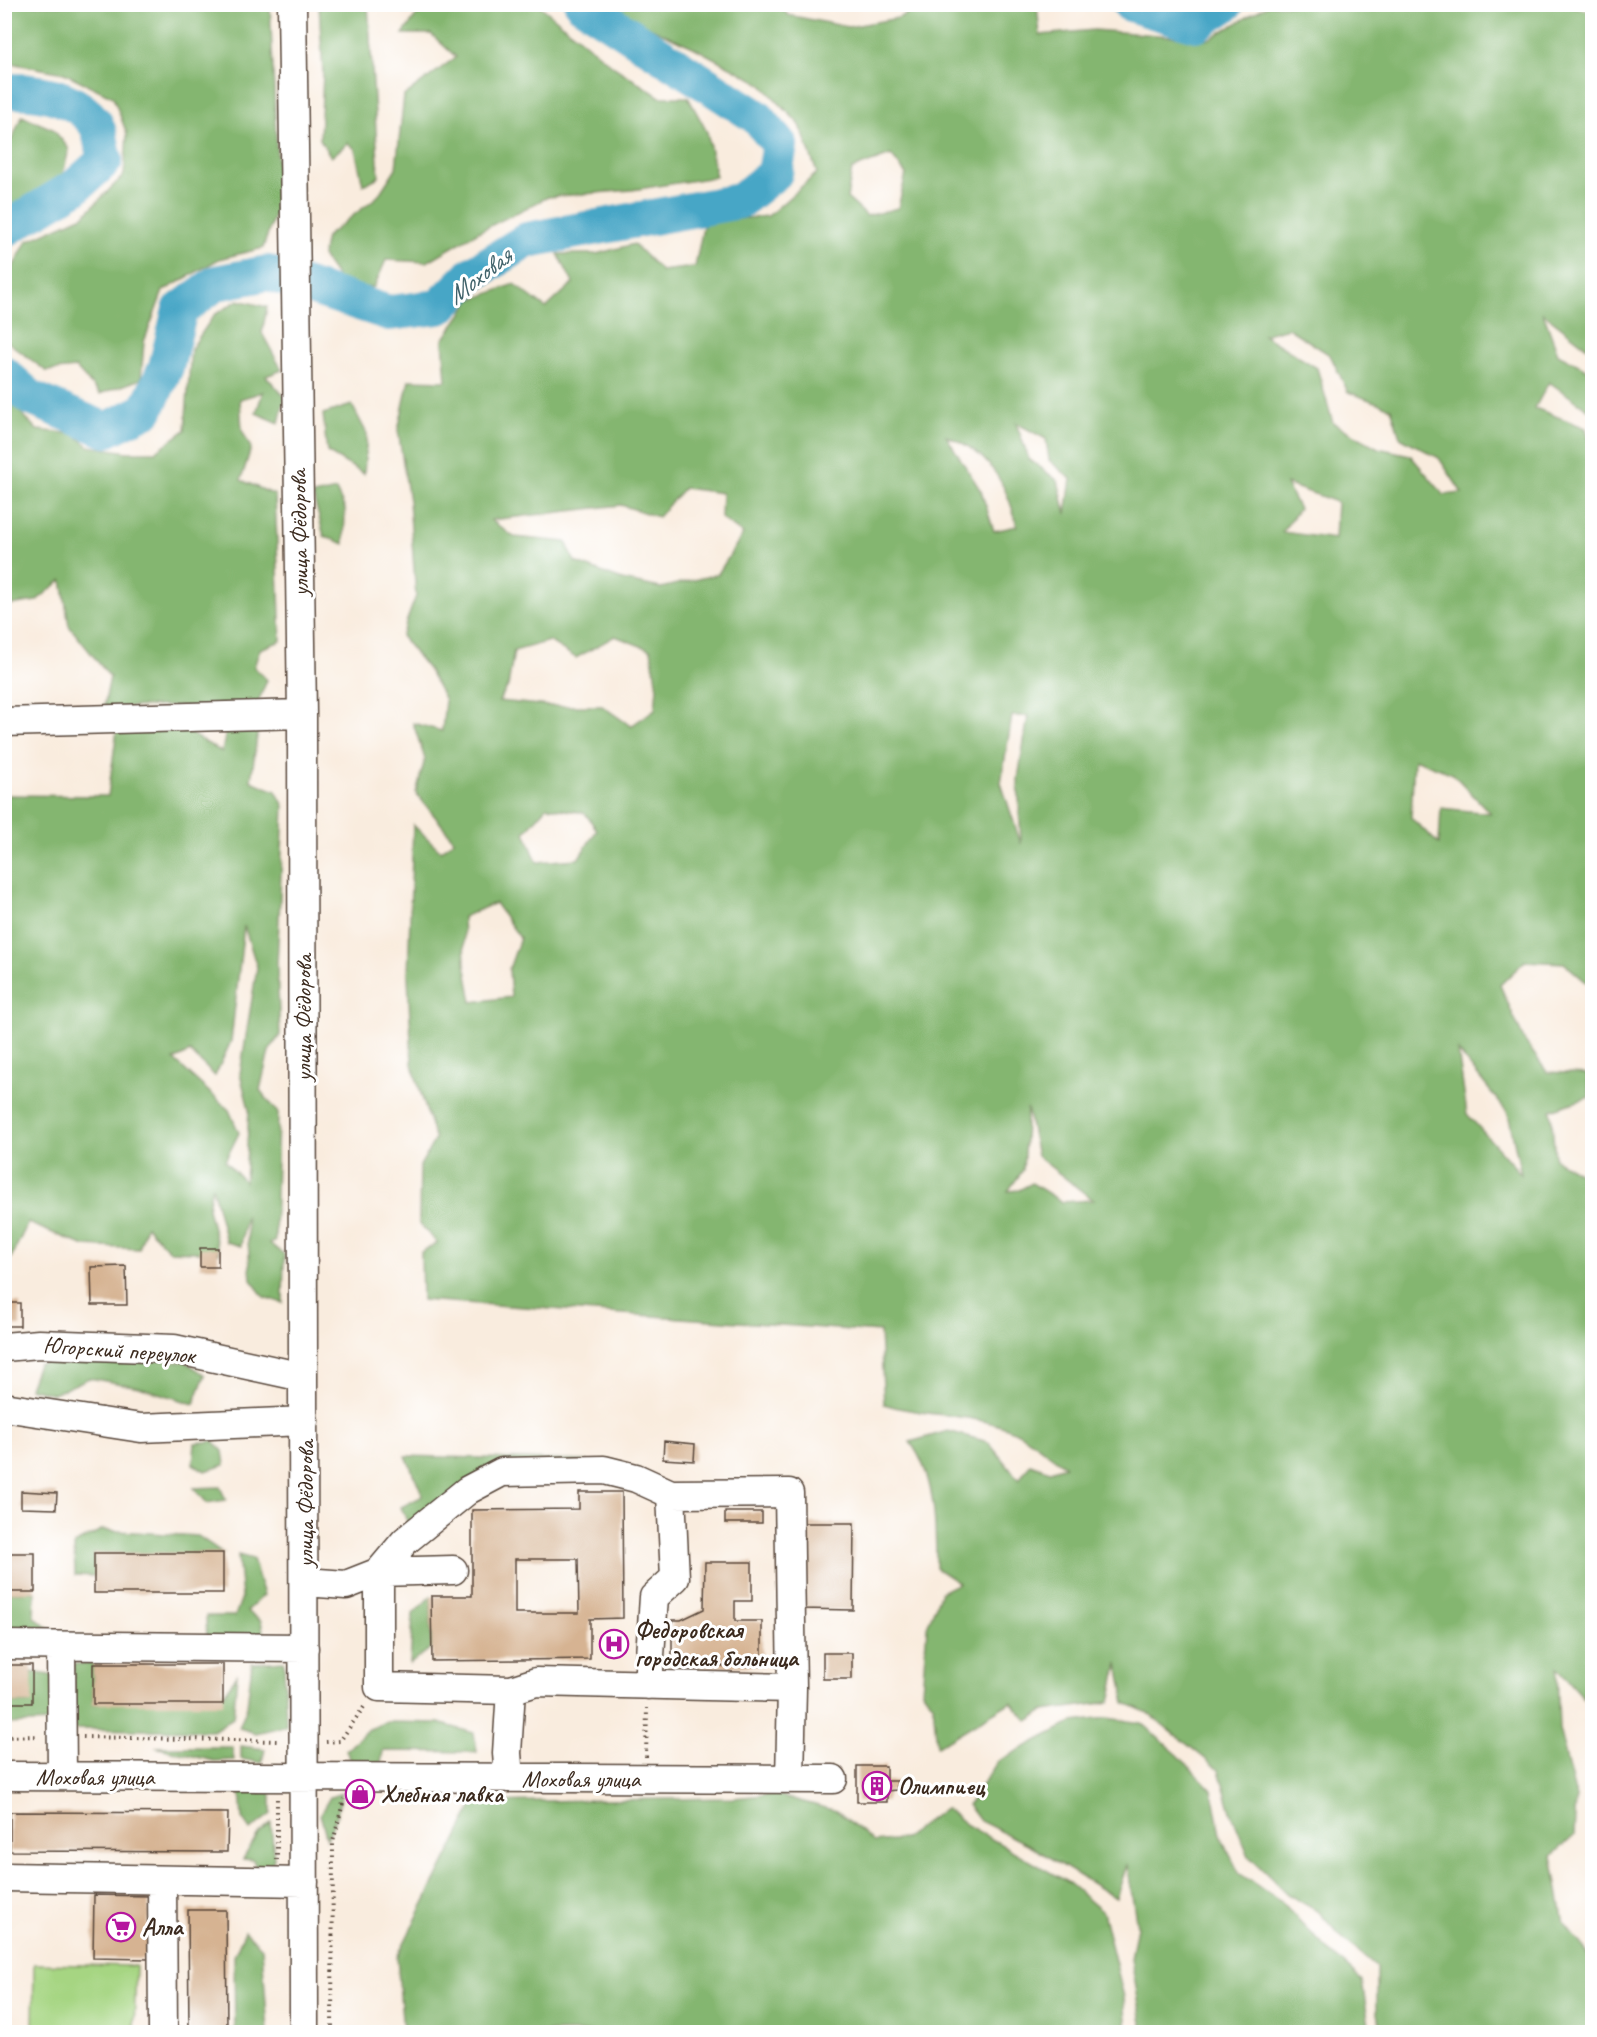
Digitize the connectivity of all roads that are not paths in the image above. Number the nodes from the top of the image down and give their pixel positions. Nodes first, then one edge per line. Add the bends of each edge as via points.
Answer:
1 (292, 4) edge
2 (303, 714) junction
3 (4, 722) edge
4 (4, 1347) edge
5 (303, 1377) junction
6 (4, 1407) edge
7 (304, 1421) junction
8 (671, 1494) junction
9 (453, 1570) dead end
10 (379, 1572) junction
11 (305, 1582) junction
12 (4, 1645) edge
13 (61, 1646) junction
14 (304, 1648) junction
15 (648, 1685) junction
16 (792, 1688) junction
17 (511, 1690) junction
18 (4, 1776) edge
19 (62, 1776) junction
20 (304, 1778) junction
21 (509, 1779) junction
22 (790, 1779) junction
23 (833, 1779) dead end
24 (4, 1877) edge
25 (162, 1880) junction
26 (304, 1882) junction
27 (164, 2032) edge
28 (304, 2032) edge

1 - 2 street, улица Фёдорова
2 - 3 street
2 - 5 street, улица Фёдорова
4 - 5 street, Югорский переулок via 39,1344 174,1349
5 - 7 street, улица Фёдорова
6 - 7 street via 141,1428
7 - 11 street, улица Фёдорова
8 - 10 street via 636,1478 604,1470 502,1472 468,1490 405,1541
8 - 15 street via 675,1578 654,1598
8 - 16 street via 789,1493
9 - 10 street
10 - 11 street via 346,1585
10 - 17 street via 379,1687
11 - 14 street, улица Фёдорова
12 - 13 street
13 - 14 street
13 - 19 street
14 - 20 street, улица Фёдорова
15 - 16 street
15 - 17 street via 536,1682
16 - 22 street
17 - 21 street
18 - 19 street, Моховая улица
19 - 20 street, Моховая улица
20 - 21 street, Моховая улица
20 - 26 street, улица Фёдорова
21 - 22 street, Моховая улица
22 - 23 street, Моховая улица
24 - 25 street
25 - 26 street
25 - 27 street
26 - 28 street, улица Фёдорова

